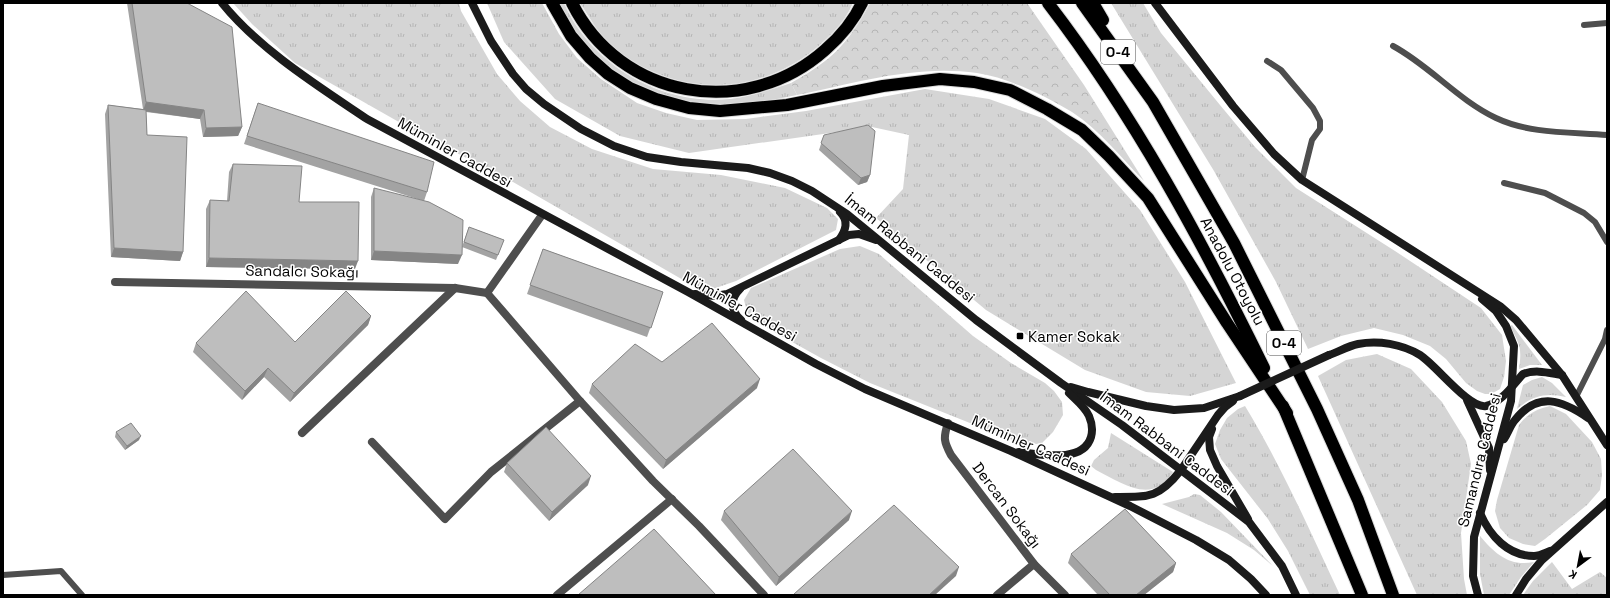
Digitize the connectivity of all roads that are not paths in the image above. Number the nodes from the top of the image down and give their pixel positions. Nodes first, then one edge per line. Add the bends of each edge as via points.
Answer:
1 (222, 3) edge
2 (472, 3) edge
3 (552, 3) edge
4 (572, 3) edge
5 (862, 3) edge
6 (1048, 3) edge
7 (1082, 3) edge
8 (1093, 3) edge
9 (1155, 3) edge
10 (1607, 23) edge
11 (1584, 25) dead end
12 (1393, 46) dead end
13 (1267, 61) dead end
14 (1153, 102) junction
15 (1607, 135) edge
16 (1302, 180) junction
17 (1504, 183) dead end
18 (831, 203) junction
19 (542, 215) junction
20 (838, 242) junction
21 (1607, 242) edge
22 (888, 246) junction
23 (1460, 280) junction
24 (116, 282) dead end
25 (455, 288) junction
26 (740, 288) junction
27 (688, 292) junction
28 (487, 293) junction
29 (747, 326) junction
30 (1607, 330) edge
31 (1562, 375) junction
32 (1061, 383) junction
33 (1512, 386) junction
34 (1240, 396) junction
35 (1464, 396) junction
36 (1576, 397) junction
37 (580, 401) junction
38 (1287, 413) junction
39 (1218, 415) junction
40 (1593, 421) junction
41 (948, 423) junction
42 (302, 433) dead end
43 (1607, 437) edge
44 (372, 442) dead end
45 (1607, 444) edge
46 (1500, 445) junction
47 (1011, 451) junction
48 (1181, 470) junction
49 (1490, 477) junction
50 (1607, 495) edge
51 (1111, 497) junction
52 (672, 499) junction
53 (1606, 503) edge
54 (1480, 514) junction
55 (1249, 522) junction
56 (1553, 550) junction
57 (1034, 564) junction
58 (3, 575) edge
59 (82, 595) edge
60 (557, 595) edge
61 (764, 595) edge
62 (997, 595) edge
63 (1065, 595) edge
64 (1266, 595) edge
65 (1296, 595) edge
66 (1362, 595) edge
67 (1393, 595) edge
68 (1478, 595) edge
69 (1516, 595) edge

1 - 19 main road, Müminler Caddesi via 254,37 318,86 367,119
2 - 18 main road, İmam Rabbani Caddesi via 491,41 526,88 544,104 581,129 614,146 647,157 748,168 770,173 792,181
3 - 38 highway via 571,36 608,74 630,88 656,99 689,108 720,111 787,105 883,86 940,79 974,82 1010,90 1047,109 1082,130 1148,198
4 - 5 highway via 597,40 616,58 640,74 677,88 720,92 758,87 803,68 845,30
6 - 38 highway, Anadolu Otoyolu / O-4 via 1081,45 1175,196 1233,304
7 - 14 highway, Anadolu Otoyolu / O-4
8 - 14 highway
9 - 16 main road via 1233,106 1274,154
10 - 11 lane
12 - 15 lane via 1478,108 1510,124 1525,128
13 - 16 lane via 1281,70 1313,108 1320,121 1320,129 1312,140
14 - 67 highway, Anadolu Otoyolu / O-4 via 1234,244 1317,409 1358,500
16 - 23 main road
17 - 21 lane via 1545,193 1584,213 1595,222
18 - 20 main road via 844,215 847,224
18 - 22 main road, İmam Rabbani Caddesi
19 - 27 main road, Müminler Caddesi
19 - 28 street
20 - 22 main road via 859,234
20 - 26 main road
22 - 32 main road, İmam Rabbani Caddesi via 969,315
23 - 31 main road via 1500,306 1516,320
23 - 33 main road, Samandıra Caddesi via 1496,311 1506,326 1514,346
24 - 25 street, Sandalcı Sokağı
25 - 28 street, Sandalcı Sokağı
25 - 42 street
26 - 27 main road via 715,296
26 - 29 main road via 732,300 732,306 735,315
27 - 29 main road, Müminler Caddesi
28 - 37 street
29 - 41 main road, Müminler Caddesi via 865,389
30 - 36 lane
31 - 33 main road via 1540,371 1528,372
31 - 36 main road
32 - 34 main road via 1146,406 1174,410 1204,408
32 - 47 main road via 1089,415 1092,435 1089,443 1080,452 1056,456
32 - 48 main road, İmam Rabbani Caddesi
33 - 35 main road via 1494,404 1473,404
33 - 46 main road, Samandıra Caddesi via 1511,401
34 - 35 main road, bridge via 1357,344 1380,342 1402,346 1420,355
34 - 39 main road
35 - 49 main road via 1489,448
36 - 40 main road
37 - 44 street via 491,472 445,520
37 - 52 street
38 - 66 highway, Anadolu Otoyolu / O-4
39 - 48 main road
39 - 55 main road via 1209,436 1210,450
40 - 43 main road
40 - 45 main road
40 - 46 main road via 1573,407 1560,402 1540,402 1527,408 1514,421
41 - 47 main road, Müminler Caddesi
41 - 57 street, Dercan Sokağı via 944,436 951,455
46 - 49 main road, Samandıra Caddesi
47 - 51 main road, Müminler Caddesi
48 - 51 main road via 1174,479 1151,496
48 - 55 main road, İmam Rabbani Caddesi
49 - 54 main road, Samandıra Caddesi
50 - 53 main road
51 - 64 main road, Müminler Caddesi via 1196,540 1229,560
52 - 60 street
52 - 61 street
53 - 56 main road
54 - 56 main road via 1496,539 1506,547 1536,556
54 - 68 main road, Samandıra Caddesi via 1474,537 1473,576
55 - 65 main road, İmam Rabbani Caddesi via 1282,566
56 - 69 main road via 1526,579
57 - 62 street
57 - 63 street, Dercan Sokağı
58 - 59 lane via 61,571

